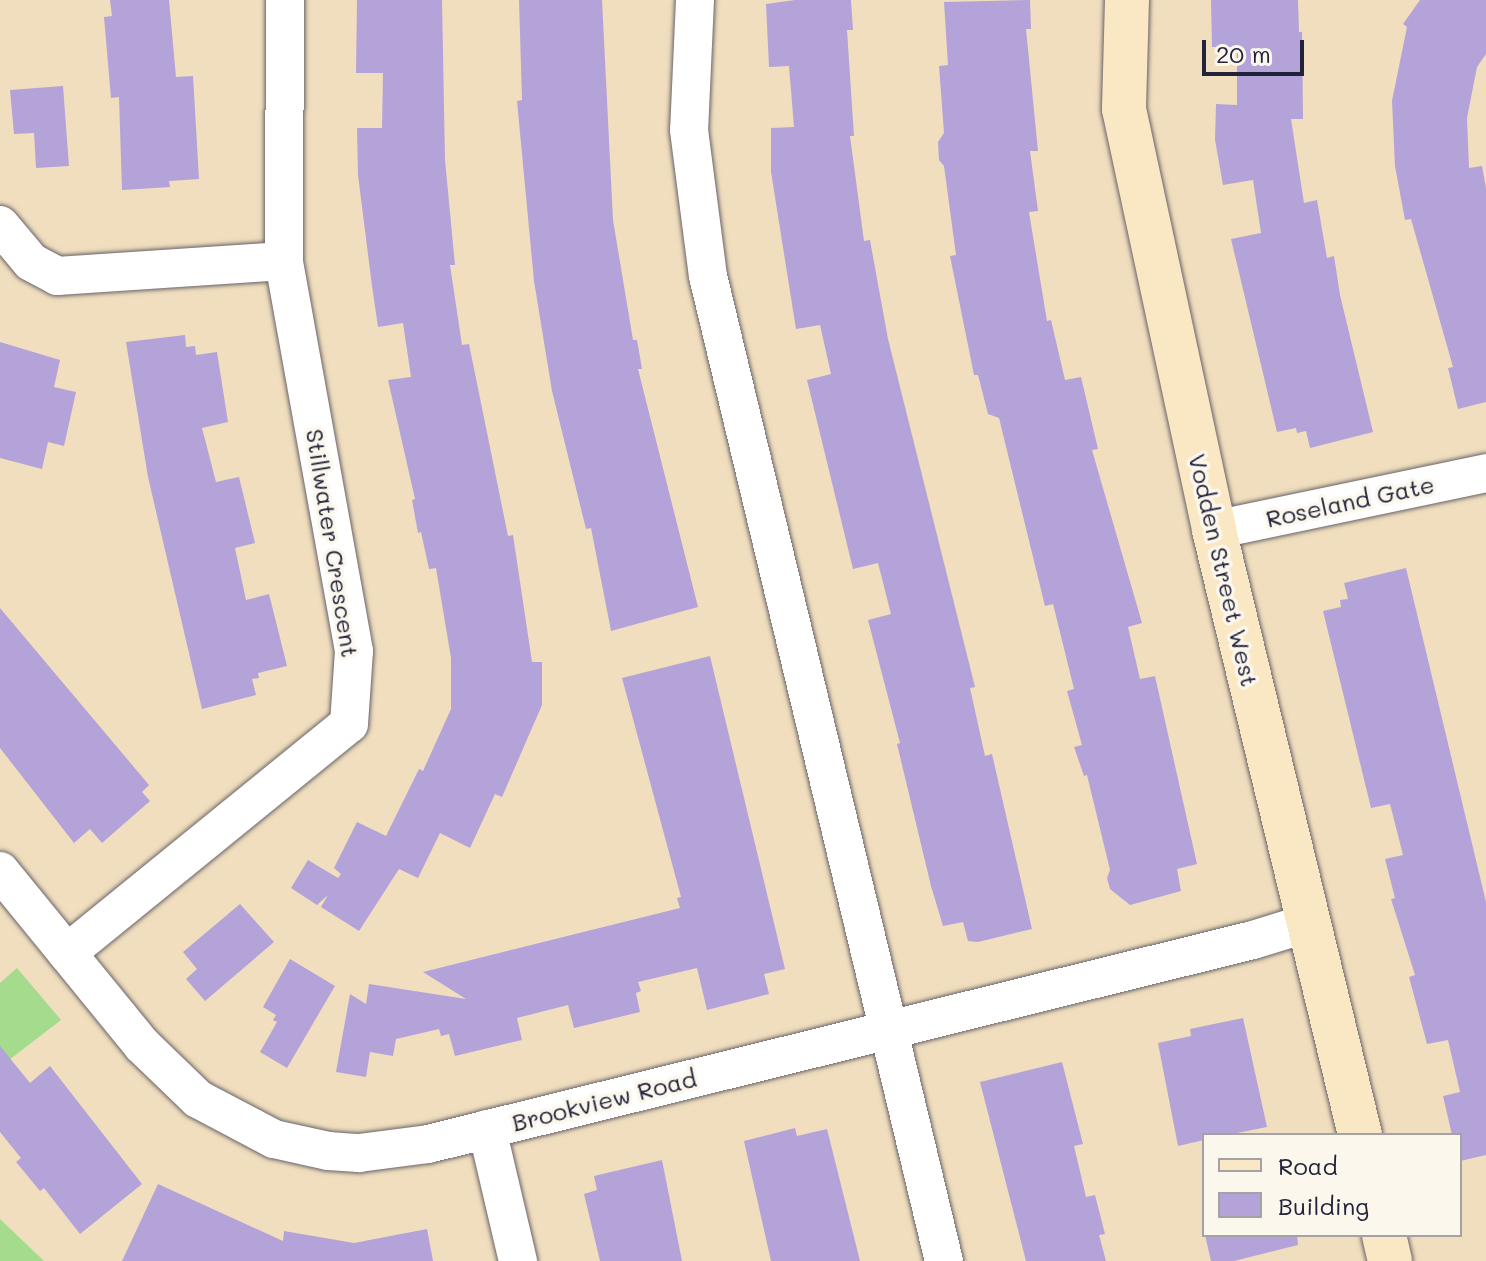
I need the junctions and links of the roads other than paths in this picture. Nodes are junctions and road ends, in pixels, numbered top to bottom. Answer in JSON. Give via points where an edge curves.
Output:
{"nodes":[{"id":1,"x":285,"y":0,"type":"edge"},
{"id":2,"x":695,"y":0,"type":"edge"},
{"id":3,"x":1127,"y":0,"type":"edge"},
{"id":4,"x":0,"y":225,"type":"edge"},
{"id":5,"x":284,"y":261,"type":"junction"},
{"id":6,"x":1486,"y":473,"type":"edge"},
{"id":7,"x":1214,"y":530,"type":"junction"},
{"id":8,"x":0,"y":871,"type":"edge"},
{"id":9,"x":1308,"y":923,"type":"junction"},
{"id":10,"x":67,"y":953,"type":"junction"},
{"id":11,"x":888,"y":1030,"type":"junction"},
{"id":12,"x":487,"y":1129,"type":"junction"},
{"id":13,"x":1360,"y":1133,"type":"edge"},
{"id":14,"x":1384,"y":1237,"type":"edge"},
{"id":15,"x":518,"y":1261,"type":"edge"},
{"id":16,"x":944,"y":1261,"type":"edge"},
{"id":17,"x":1390,"y":1261,"type":"edge"}],
"edges":[{"from":1,"to":5,"type":"street","name":"Stillwater Crescent"},
{"from":2,"to":11,"type":"street","via":[[689,130],[708,276]]},
{"from":3,"to":7,"type":"street","name":"Vodden Street West","via":[[1124,109]]},
{"from":4,"to":5,"type":"street","via":[[31,262],[57,276]]},
{"from":5,"to":10,"type":"street","name":"Stillwater Crescent","via":[[354,651],[349,724]]},
{"from":6,"to":7,"type":"street","name":"Roseland Gate"},
{"from":7,"to":9,"type":"street","name":"Vodden Street West"},
{"from":8,"to":10,"type":"street","name":"Brookview Road"},
{"from":9,"to":11,"type":"street","name":"Brookview Road"},
{"from":9,"to":13,"type":"street","name":"Vodden Street West"},
{"from":10,"to":12,"type":"street","name":"Brookview Road","via":[[178,1083],[248,1128],[301,1146],[359,1153]]},
{"from":11,"to":12,"type":"street","name":"Brookview Road"},
{"from":11,"to":16,"type":"street"},
{"from":12,"to":15,"type":"street"},
{"from":14,"to":17,"type":"street"}]}
